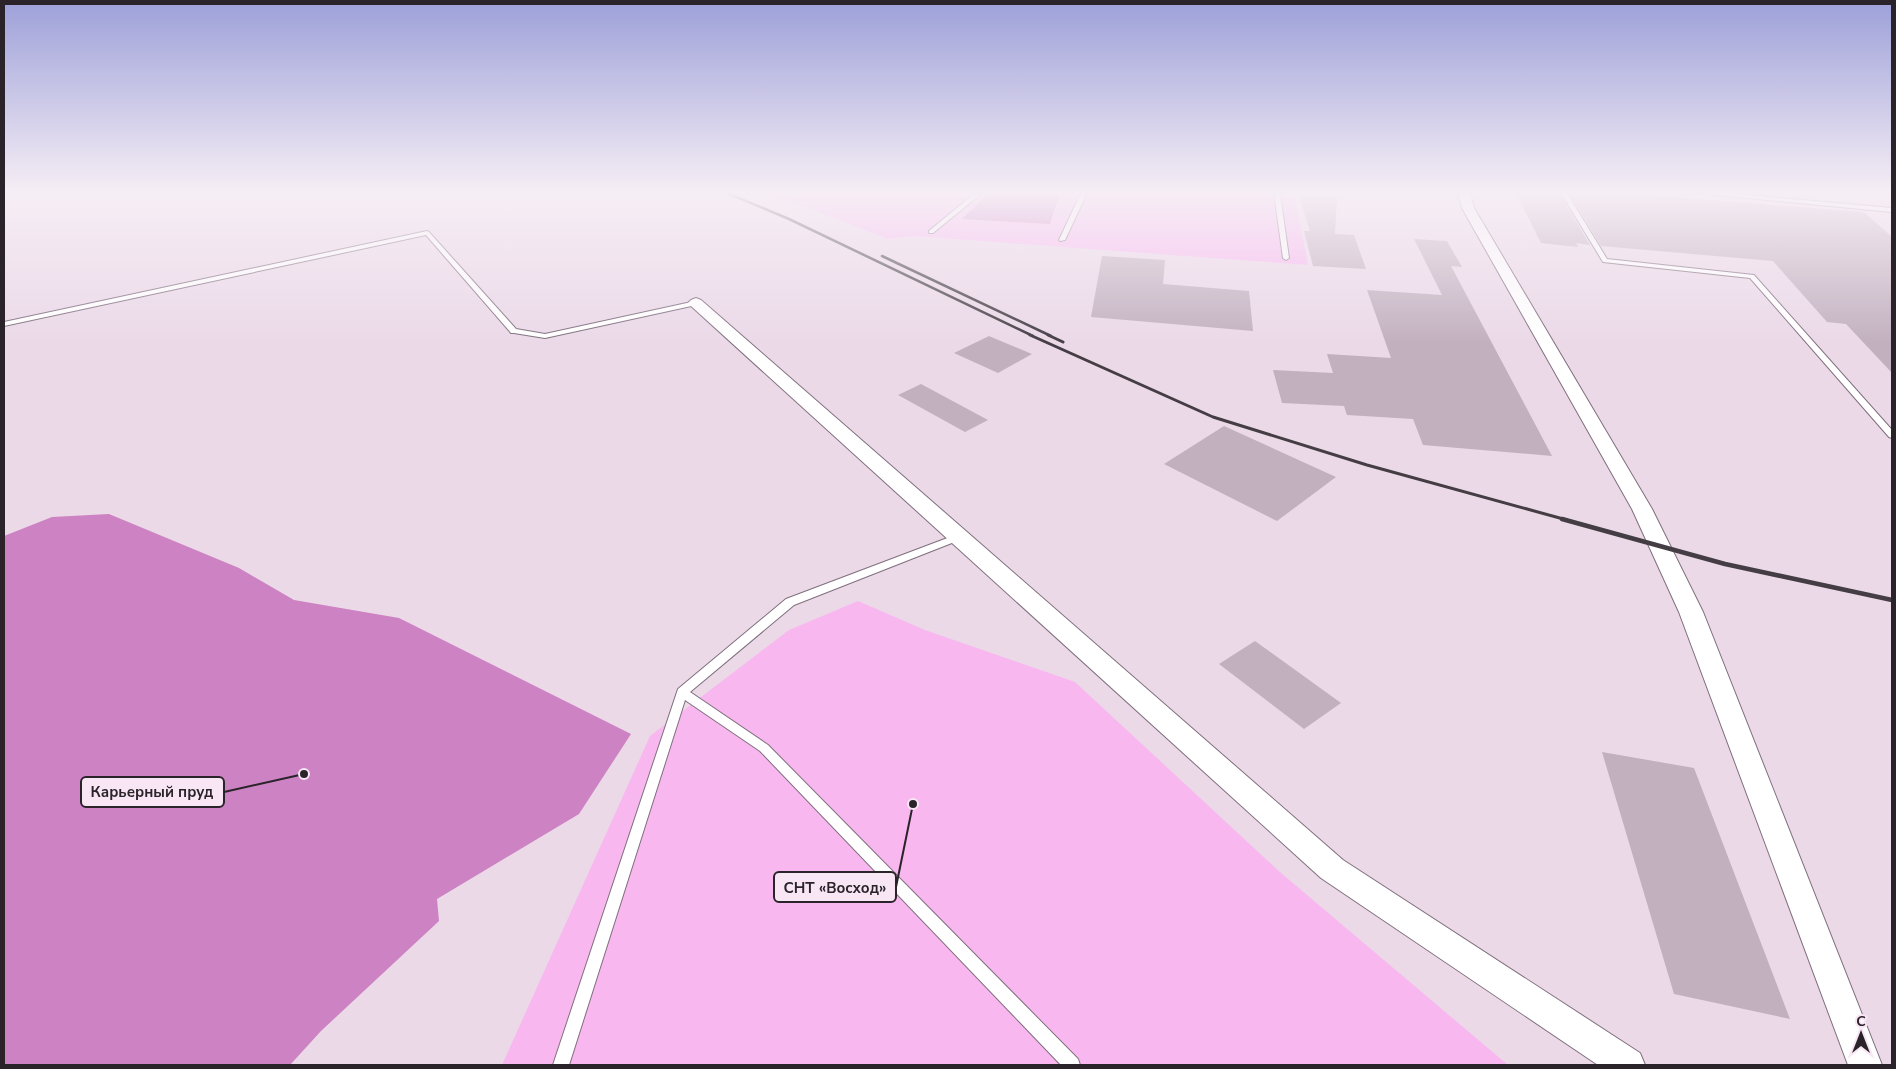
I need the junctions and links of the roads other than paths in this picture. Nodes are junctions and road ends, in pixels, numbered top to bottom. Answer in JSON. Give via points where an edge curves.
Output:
{"nodes":[{"id":1,"x":385,"y":243,"type":"edge"},
{"id":2,"x":435,"y":243,"type":"edge"},
{"id":3,"x":1284,"y":243,"type":"edge"},
{"id":4,"x":1488,"y":243,"type":"edge"},
{"id":5,"x":1593,"y":243,"type":"edge"},
{"id":6,"x":1286,"y":258,"type":"dead end"},
{"id":7,"x":696,"y":303,"type":"joint"},
{"id":8,"x":4,"y":324,"type":"edge"},
{"id":9,"x":1892,"y":435,"type":"edge"},
{"id":10,"x":958,"y":537,"type":"junction"},
{"id":11,"x":682,"y":692,"type":"junction"},
{"id":12,"x":561,"y":1065,"type":"edge"},
{"id":13,"x":1072,"y":1065,"type":"edge"},
{"id":14,"x":1628,"y":1065,"type":"edge"},
{"id":15,"x":1865,"y":1065,"type":"edge"}],
"edges":[{"from":1,"to":8,"type":"lane"},
{"from":2,"to":7,"type":"lane","via":[[514,330],[545,336]]},
{"from":3,"to":6,"type":"lane"},
{"from":4,"to":15,"type":"street","via":[[1642,509],[1691,612]]},
{"from":5,"to":9,"type":"lane","via":[[1604,261],[1752,276]]},
{"from":7,"to":10,"type":"street"},
{"from":10,"to":11,"type":"lane","via":[[790,602]]},
{"from":10,"to":14,"type":"street","via":[[1332,869]]},
{"from":11,"to":12,"type":"lane"},
{"from":11,"to":13,"type":"lane","via":[[764,748]]}]}
